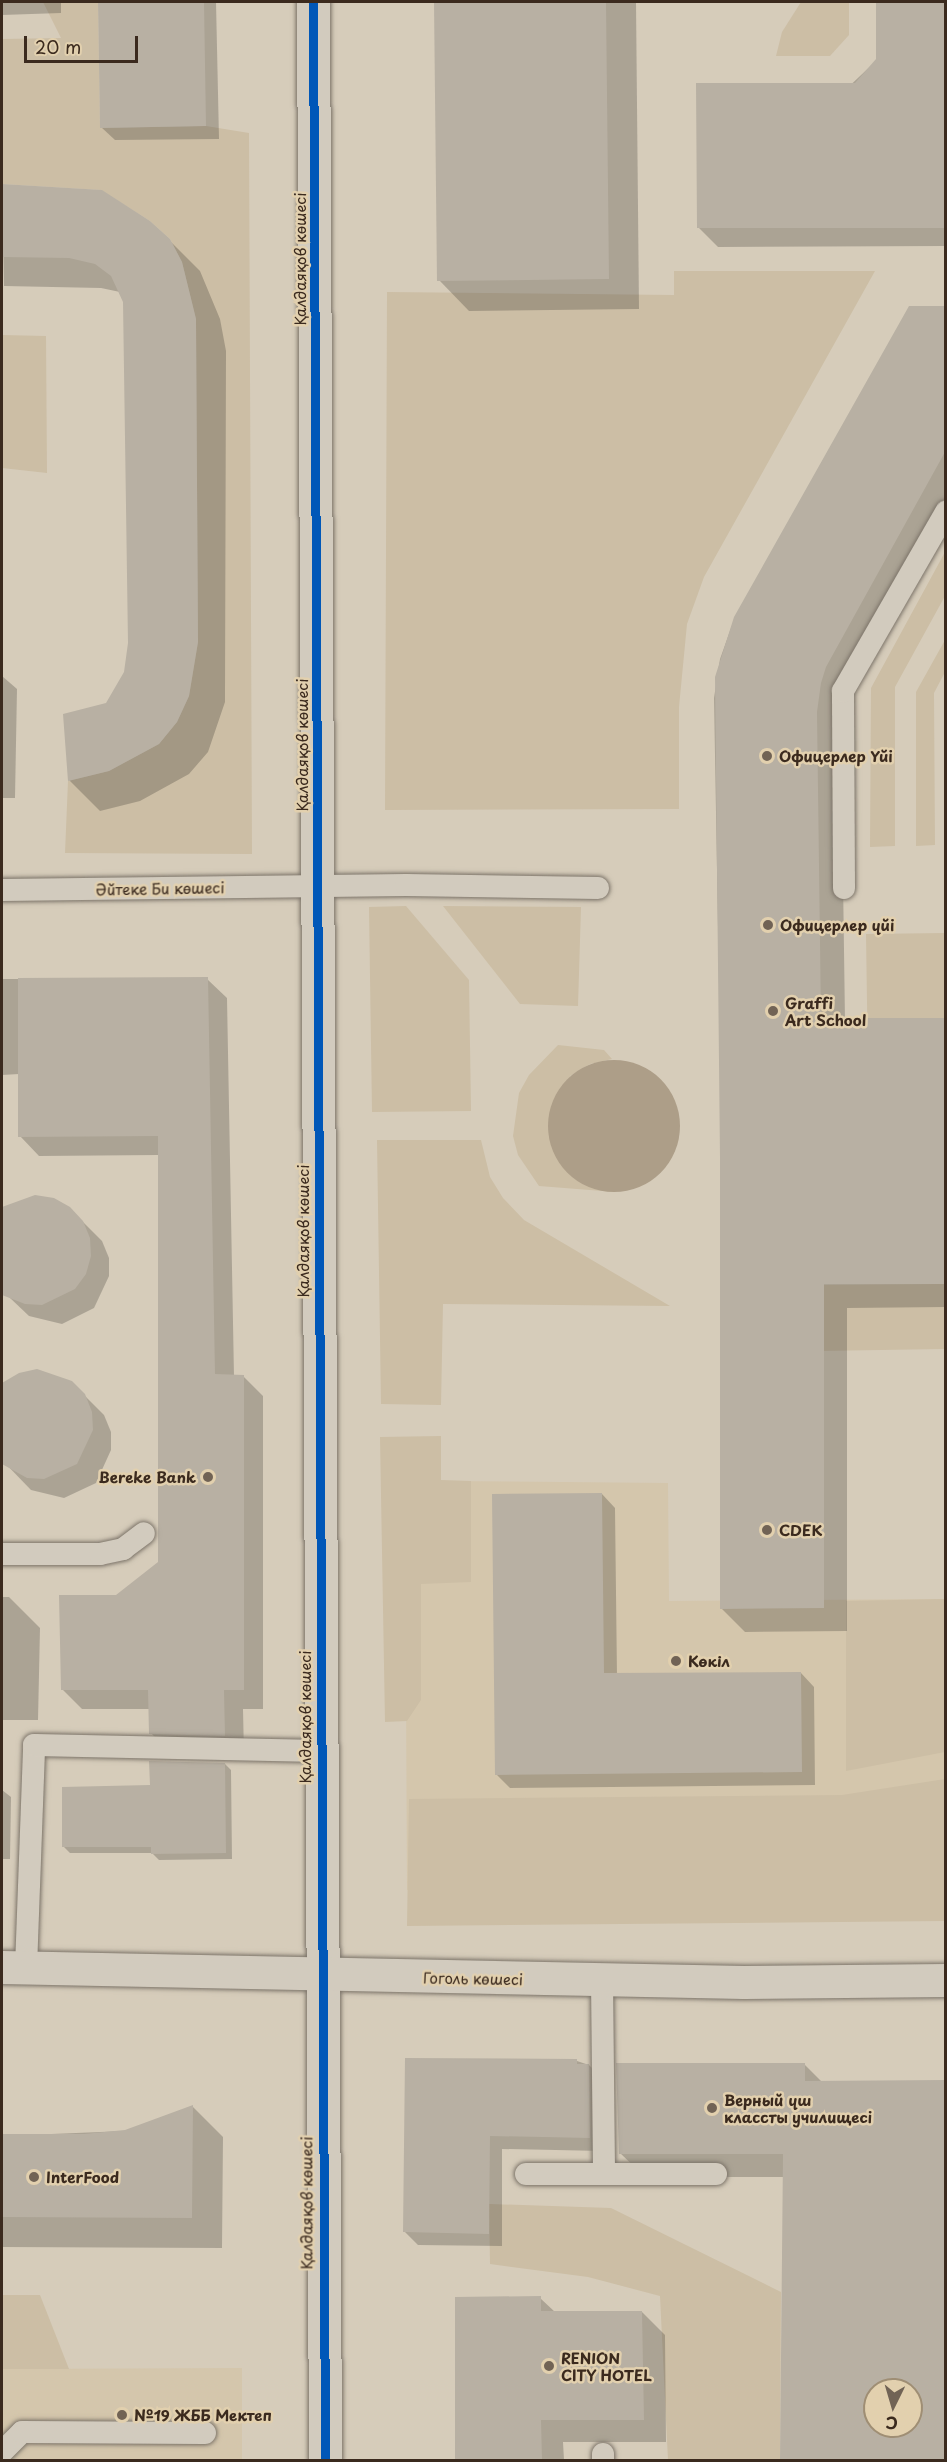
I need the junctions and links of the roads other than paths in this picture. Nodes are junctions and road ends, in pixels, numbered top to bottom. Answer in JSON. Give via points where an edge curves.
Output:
{"nodes":[{"id":1,"x":313,"y":2,"type":"edge"},
{"id":2,"x":945,"y":512,"type":"edge"},
{"id":3,"x":318,"y":886,"type":"junction"},
{"id":4,"x":598,"y":888,"type":"dead end"},
{"id":5,"x":843,"y":888,"type":"dead end"},
{"id":6,"x":2,"y":890,"type":"edge"},
{"id":7,"x":144,"y":1533,"type":"dead end"},
{"id":8,"x":2,"y":1554,"type":"edge"},
{"id":9,"x":320,"y":1751,"type":"junction"},
{"id":10,"x":14,"y":1968,"type":"edge"},
{"id":11,"x":320,"y":1977,"type":"junction"},
{"id":12,"x":602,"y":1980,"type":"junction"},
{"id":13,"x":945,"y":1980,"type":"edge"},
{"id":14,"x":526,"y":2174,"type":"dead end"},
{"id":15,"x":604,"y":2174,"type":"junction"},
{"id":16,"x":716,"y":2174,"type":"dead end"},
{"id":17,"x":205,"y":2433,"type":"dead end"},
{"id":18,"x":2,"y":2451,"type":"edge"},
{"id":19,"x":325,"y":2460,"type":"edge"}],
"edges":[{"from":1,"to":3,"type":"street","name":"Қалдаяқов көшесі"},
{"from":2,"to":5,"type":"lane","via":[[843,691]]},
{"from":3,"to":4,"type":"lane","name":"Әйтеке Би көшесі"},
{"from":3,"to":6,"type":"lane","name":"Әйтеке Би көшесі"},
{"from":3,"to":9,"type":"street","name":"Қалдаяқов көшесі"},
{"from":7,"to":8,"type":"lane","via":[[123,1549],[100,1554]]},
{"from":9,"to":10,"type":"lane","via":[[34,1745]]},
{"from":9,"to":11,"type":"street","name":"Қалдаяқов көшесі"},
{"from":10,"to":11,"type":"street","name":"Гоголь көшесі"},
{"from":11,"to":12,"type":"street","name":"Гоголь көшесі"},
{"from":11,"to":19,"type":"street","name":"Қалдаяқов көшесі"},
{"from":12,"to":13,"type":"street","name":"Гоголь көшесі"},
{"from":12,"to":15,"type":"lane"},
{"from":14,"to":15,"type":"lane"},
{"from":15,"to":16,"type":"lane"},
{"from":17,"to":18,"type":"lane","via":[[22,2432]]}]}
